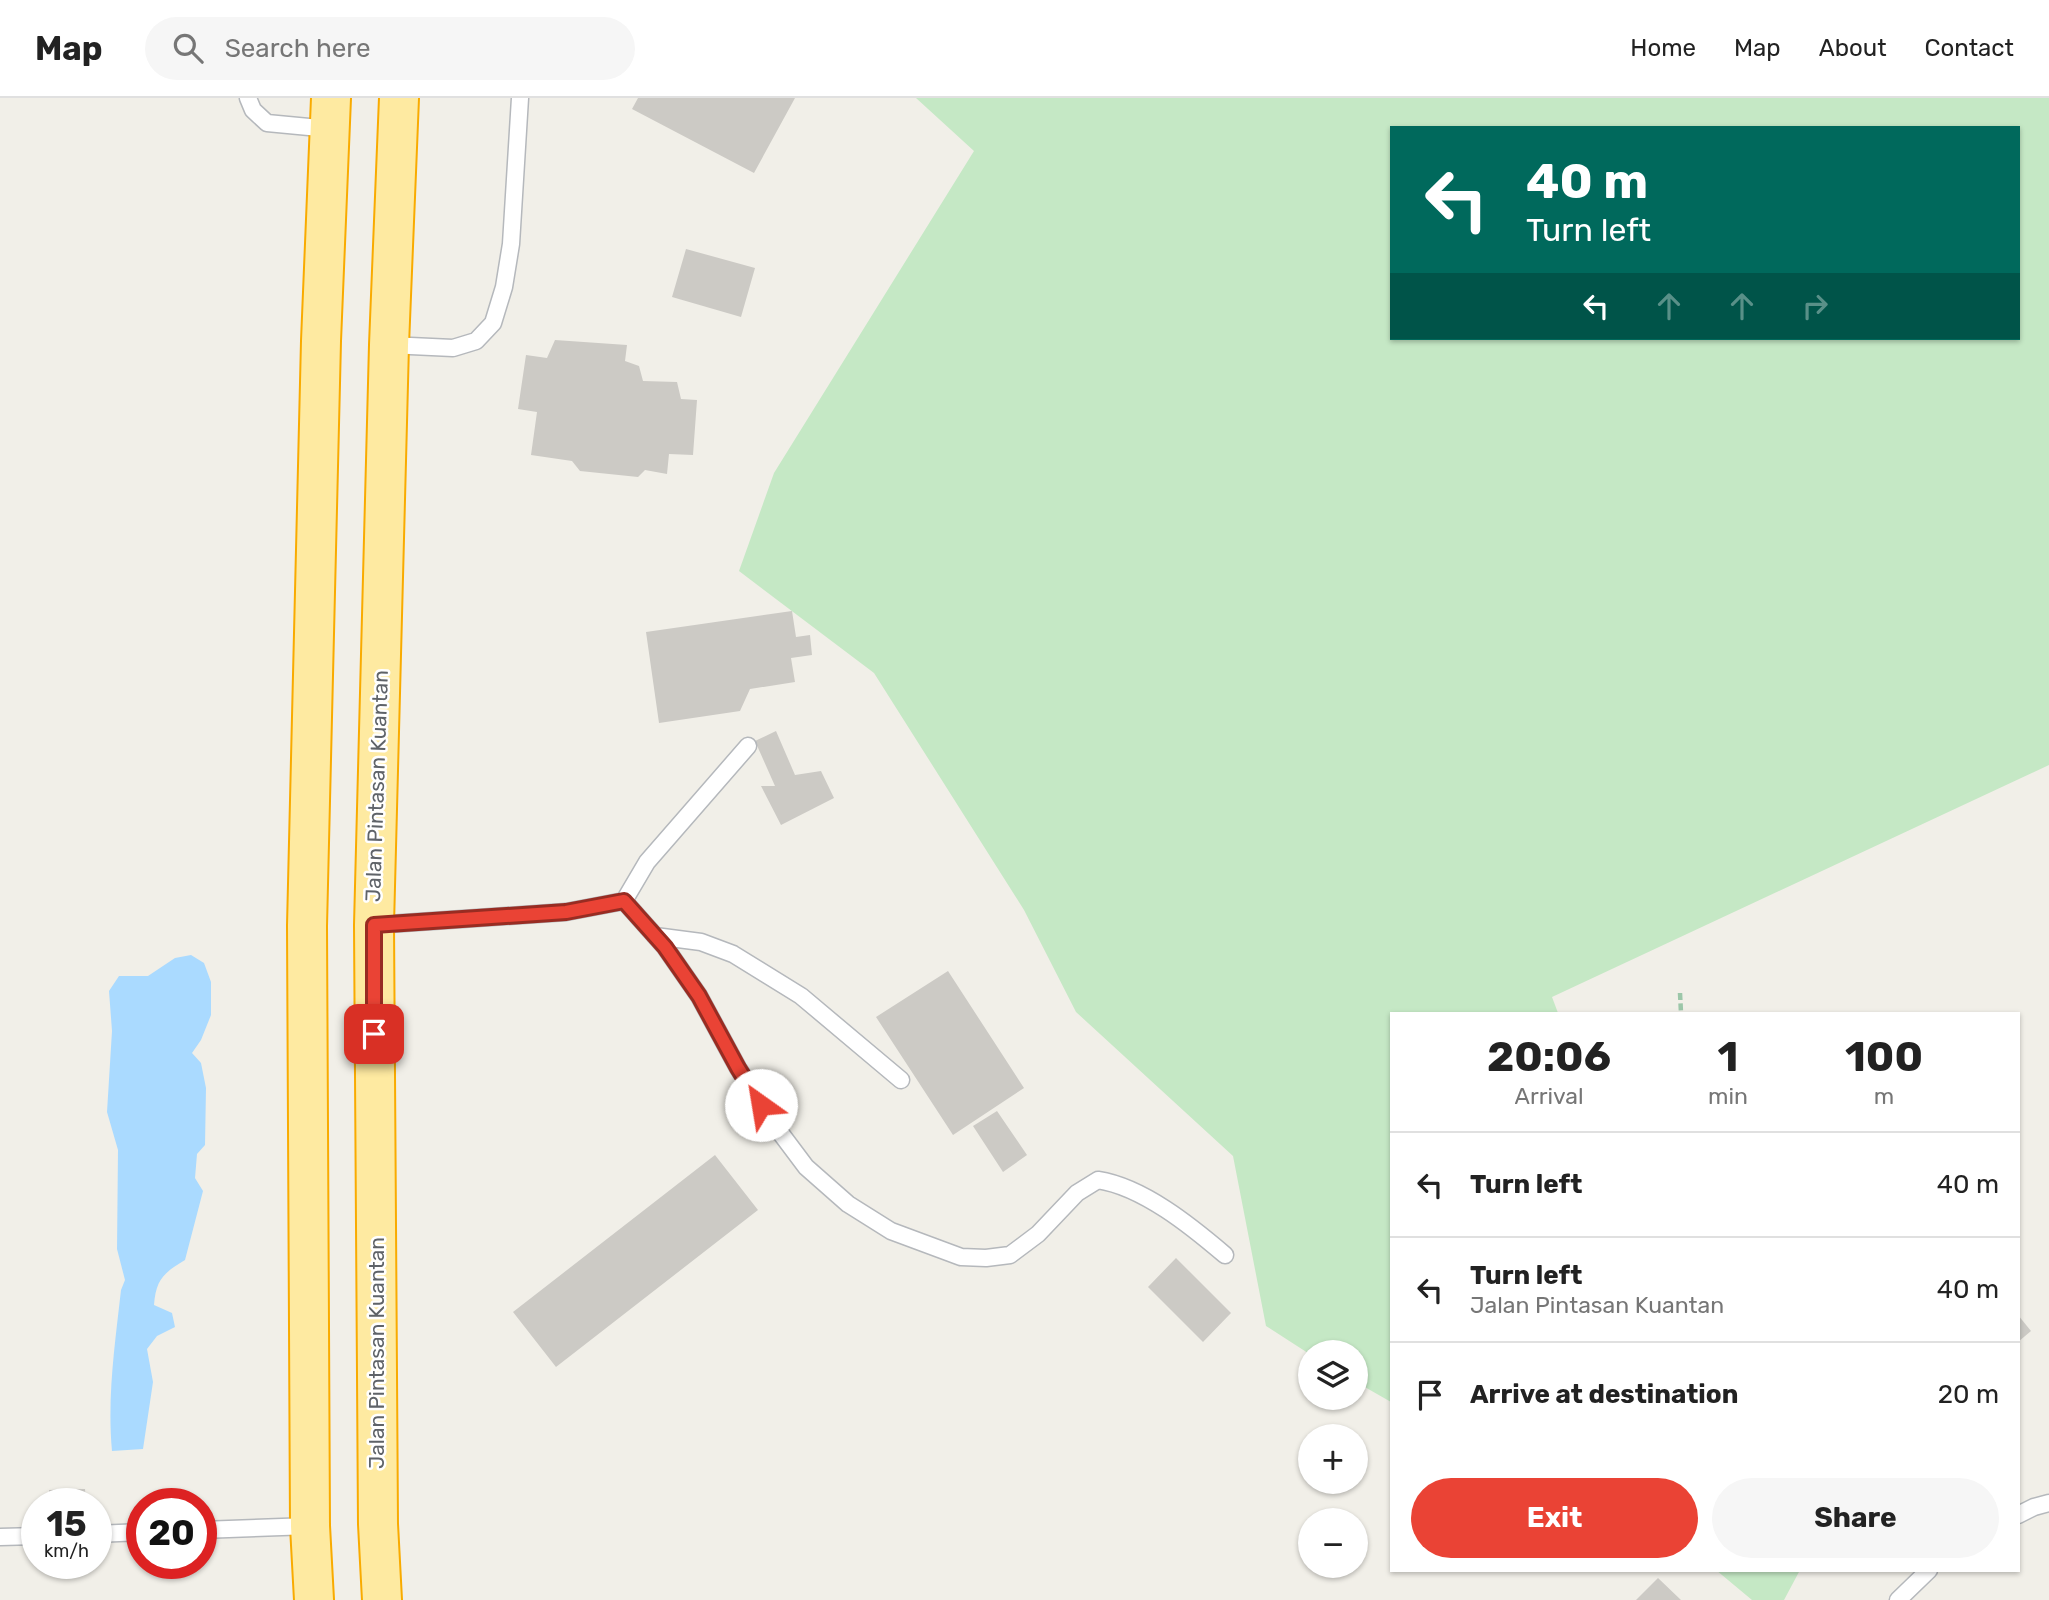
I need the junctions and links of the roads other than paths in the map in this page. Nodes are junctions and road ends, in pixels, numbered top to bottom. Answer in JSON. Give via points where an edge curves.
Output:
{"nodes":[{"id":1,"x":248,"y":98,"type":"edge"},
{"id":2,"x":400,"y":98,"type":"edge"},
{"id":3,"x":520,"y":98,"type":"edge"},
{"id":4,"x":330,"y":113,"type":"edge"},
{"id":5,"x":389,"y":345,"type":"junction"},
{"id":6,"x":748,"y":746,"type":"dead end"},
{"id":7,"x":624,"y":901,"type":"junction"},
{"id":8,"x":374,"y":925,"type":"junction"},
{"id":9,"x":655,"y":936,"type":"junction"},
{"id":10,"x":901,"y":1080,"type":"dead end"},
{"id":11,"x":1225,"y":1255,"type":"dead end"},
{"id":12,"x":2049,"y":1503,"type":"edge"},
{"id":13,"x":2020,"y":1514,"type":"edge"},
{"id":14,"x":310,"y":1526,"type":"junction"},
{"id":15,"x":217,"y":1529,"type":"edge"},
{"id":16,"x":21,"y":1536,"type":"edge"},
{"id":17,"x":0,"y":1537,"type":"edge"},
{"id":18,"x":1927,"y":1572,"type":"edge"},
{"id":19,"x":314,"y":1600,"type":"edge"},
{"id":20,"x":382,"y":1600,"type":"edge"},
{"id":21,"x":1898,"y":1600,"type":"edge"}],
"edges":[{"from":1,"to":4,"type":"lane","via":[[267,123]]},
{"from":2,"to":5,"type":"highway","name":"Jalan Pintasan Kuantan"},
{"from":3,"to":5,"type":"lane","via":[[511,244],[493,323],[477,341],[453,348]]},
{"from":4,"to":14,"type":"highway","via":[[307,926]]},
{"from":5,"to":8,"type":"highway","name":"Jalan Pintasan Kuantan"},
{"from":6,"to":7,"type":"lane","via":[[647,862]]},
{"from":7,"to":8,"type":"lane","via":[[566,912]]},
{"from":7,"to":9,"type":"lane"},
{"from":8,"to":20,"type":"highway","name":"Jalan Pintasan Kuantan"},
{"from":9,"to":10,"type":"lane","via":[[701,942],[733,954],[801,996]]},
{"from":9,"to":11,"type":"lane","via":[[699,996],[738,1068],[806,1167],[848,1204],[891,1231],[961,1257],[1010,1255],[1038,1234],[1077,1193],[1098,1180],[1137,1194],[1185,1222]]},
{"from":12,"to":13,"type":"lane"},
{"from":14,"to":15,"type":"lane"},
{"from":14,"to":19,"type":"highway"},
{"from":16,"to":17,"type":"lane"},
{"from":18,"to":21,"type":"lane"}]}
